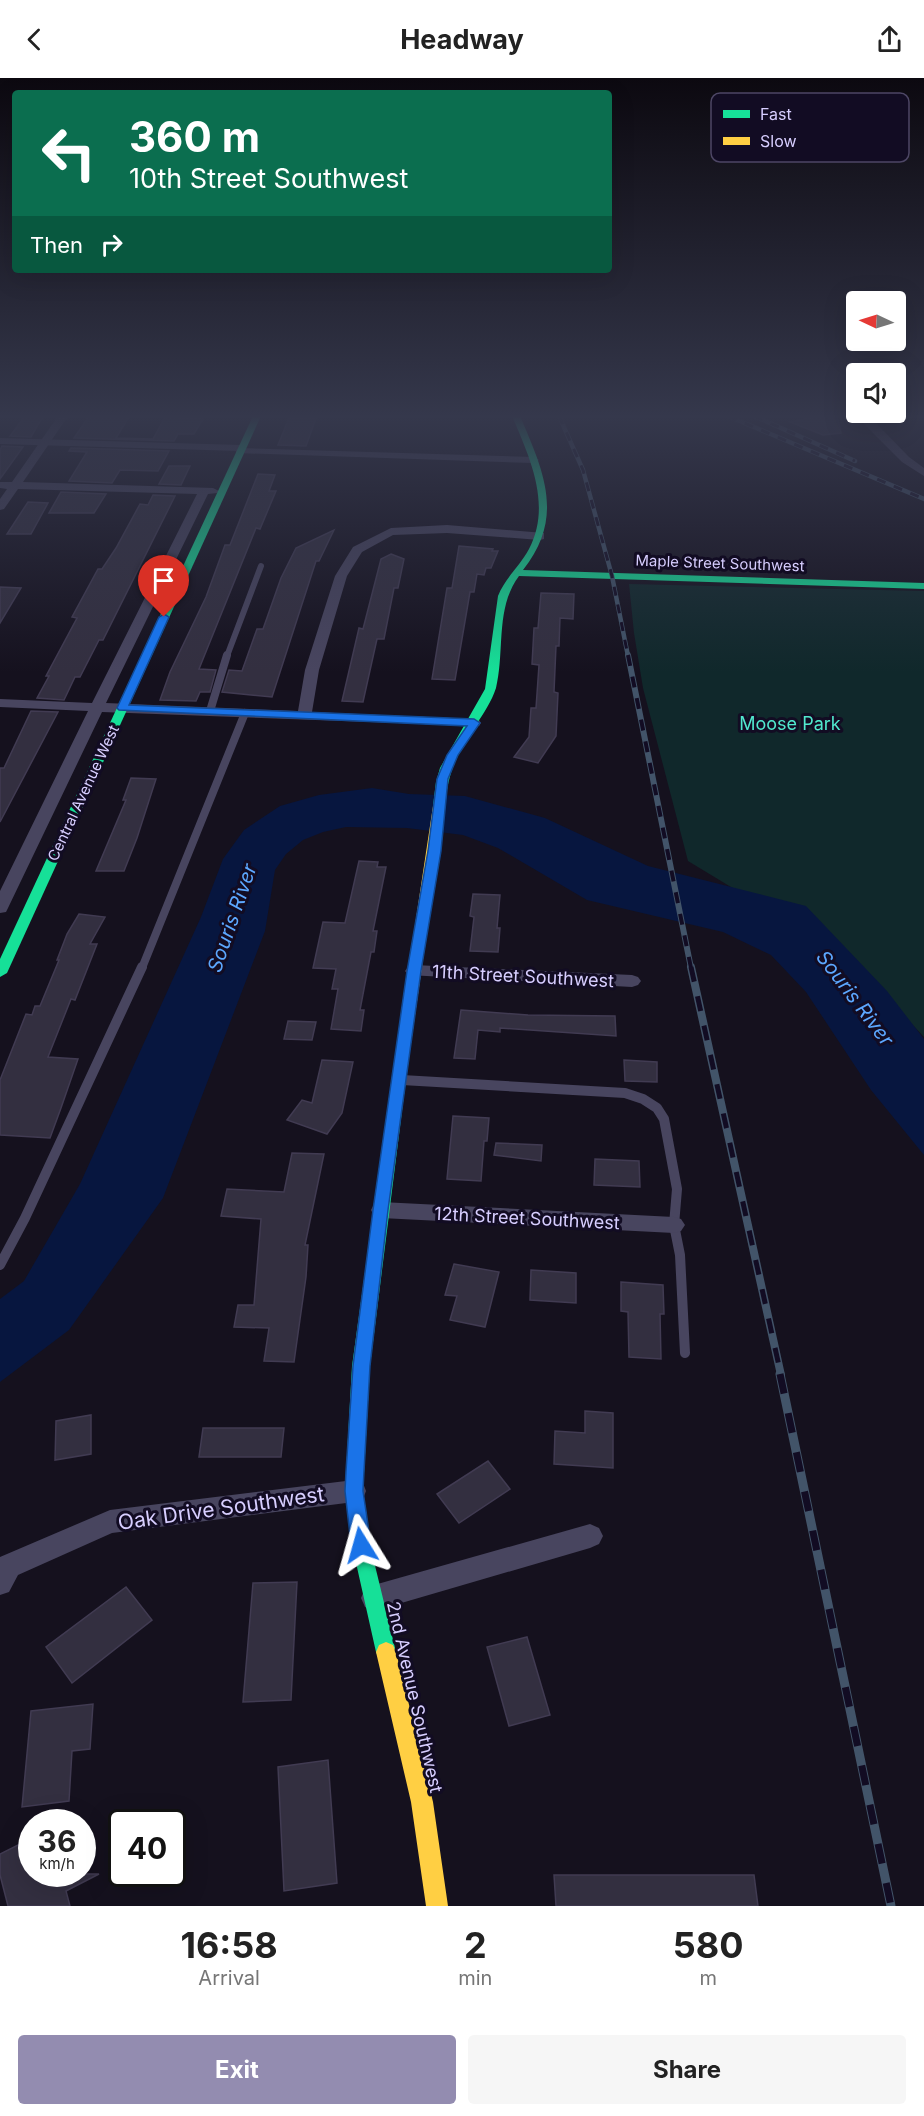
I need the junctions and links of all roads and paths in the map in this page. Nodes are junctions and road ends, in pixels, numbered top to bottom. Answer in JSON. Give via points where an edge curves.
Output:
{"nodes":[{"id":1,"x":199,"y":501,"type":"edge"},
{"id":2,"x":217,"y":501,"type":"edge"},
{"id":3,"x":544,"y":501,"type":"edge"},
{"id":4,"x":540,"y":536,"type":"junction"},
{"id":5,"x":261,"y":566,"type":"dead end"},
{"id":6,"x":516,"y":573,"type":"junction"},
{"id":7,"x":924,"y":586,"type":"edge"},
{"id":8,"x":0,"y":703,"type":"edge"},
{"id":9,"x":98,"y":707,"type":"junction"},
{"id":10,"x":123,"y":708,"type":"junction"},
{"id":11,"x":210,"y":711,"type":"junction"},
{"id":12,"x":245,"y":712,"type":"junction"},
{"id":13,"x":304,"y":715,"type":"junction"},
{"id":14,"x":474,"y":723,"type":"junction"},
{"id":15,"x":0,"y":908,"type":"edge"},
{"id":16,"x":414,"y":971,"type":"junction"},
{"id":17,"x":0,"y":973,"type":"edge"},
{"id":18,"x":632,"y":981,"type":"dead end"},
{"id":19,"x":399,"y":1080,"type":"junction"},
{"id":20,"x":381,"y":1210,"type":"junction"},
{"id":21,"x":674,"y":1225,"type":"junction"},
{"id":22,"x":0,"y":1265,"type":"edge"},
{"id":23,"x":685,"y":1353,"type":"dead end"},
{"id":24,"x":354,"y":1491,"type":"junction"},
{"id":25,"x":590,"y":1536,"type":"dead end"},
{"id":26,"x":0,"y":1583,"type":"edge"},
{"id":27,"x":374,"y":1598,"type":"junction"},
{"id":28,"x":437,"y":1906,"type":"edge"}],
"edges":[{"from":1,"to":9,"type":"street","name":"Central Avenue West"},
{"from":2,"to":10,"type":"street","name":"Central Avenue West"},
{"from":3,"to":4,"type":"street","name":"2nd Avenue Southwest"},
{"from":4,"to":6,"type":"street","name":"2nd Avenue Southwest"},
{"from":4,"to":13,"type":"street","via":[[447,529],[392,532],[357,550],[341,576],[312,670]]},
{"from":5,"to":11,"type":"lane"},
{"from":6,"to":7,"type":"street","name":"Maple Street Southwest"},
{"from":6,"to":14,"type":"street","name":"2nd Avenue Southwest","via":[[503,597],[490,692]]},
{"from":8,"to":9,"type":"street"},
{"from":9,"to":10,"type":"street"},
{"from":9,"to":15,"type":"street","name":"Central Avenue West"},
{"from":10,"to":11,"type":"street"},
{"from":10,"to":17,"type":"street","name":"Central Avenue West"},
{"from":11,"to":12,"type":"street"},
{"from":12,"to":13,"type":"street"},
{"from":12,"to":22,"type":"lane","via":[[153,944]]},
{"from":13,"to":14,"type":"street"},
{"from":14,"to":16,"type":"street","name":"2nd Avenue Southwest","via":[[442,779],[435,851]]},
{"from":16,"to":18,"type":"street","name":"11th Street Southwest"},
{"from":16,"to":19,"type":"street","name":"2nd Avenue Southwest"},
{"from":19,"to":20,"type":"street","name":"2nd Avenue Southwest"},
{"from":19,"to":21,"type":"lane","via":[[587,1090],[625,1093],[643,1099],[657,1108],[664,1119],[677,1189]]},
{"from":20,"to":21,"type":"street","name":"12th Street Southwest"},
{"from":20,"to":24,"type":"street","name":"2nd Avenue Southwest","via":[[362,1366]]},
{"from":21,"to":23,"type":"lane","via":[[680,1256]]},
{"from":24,"to":26,"type":"street","name":"Oak Drive Southwest","via":[[110,1522],[9,1566]]},
{"from":24,"to":27,"type":"street","name":"2nd Avenue Southwest","via":[[361,1545]]},
{"from":25,"to":27,"type":"street"},
{"from":27,"to":28,"type":"street","name":"2nd Avenue Southwest","via":[[422,1802]]}]}
